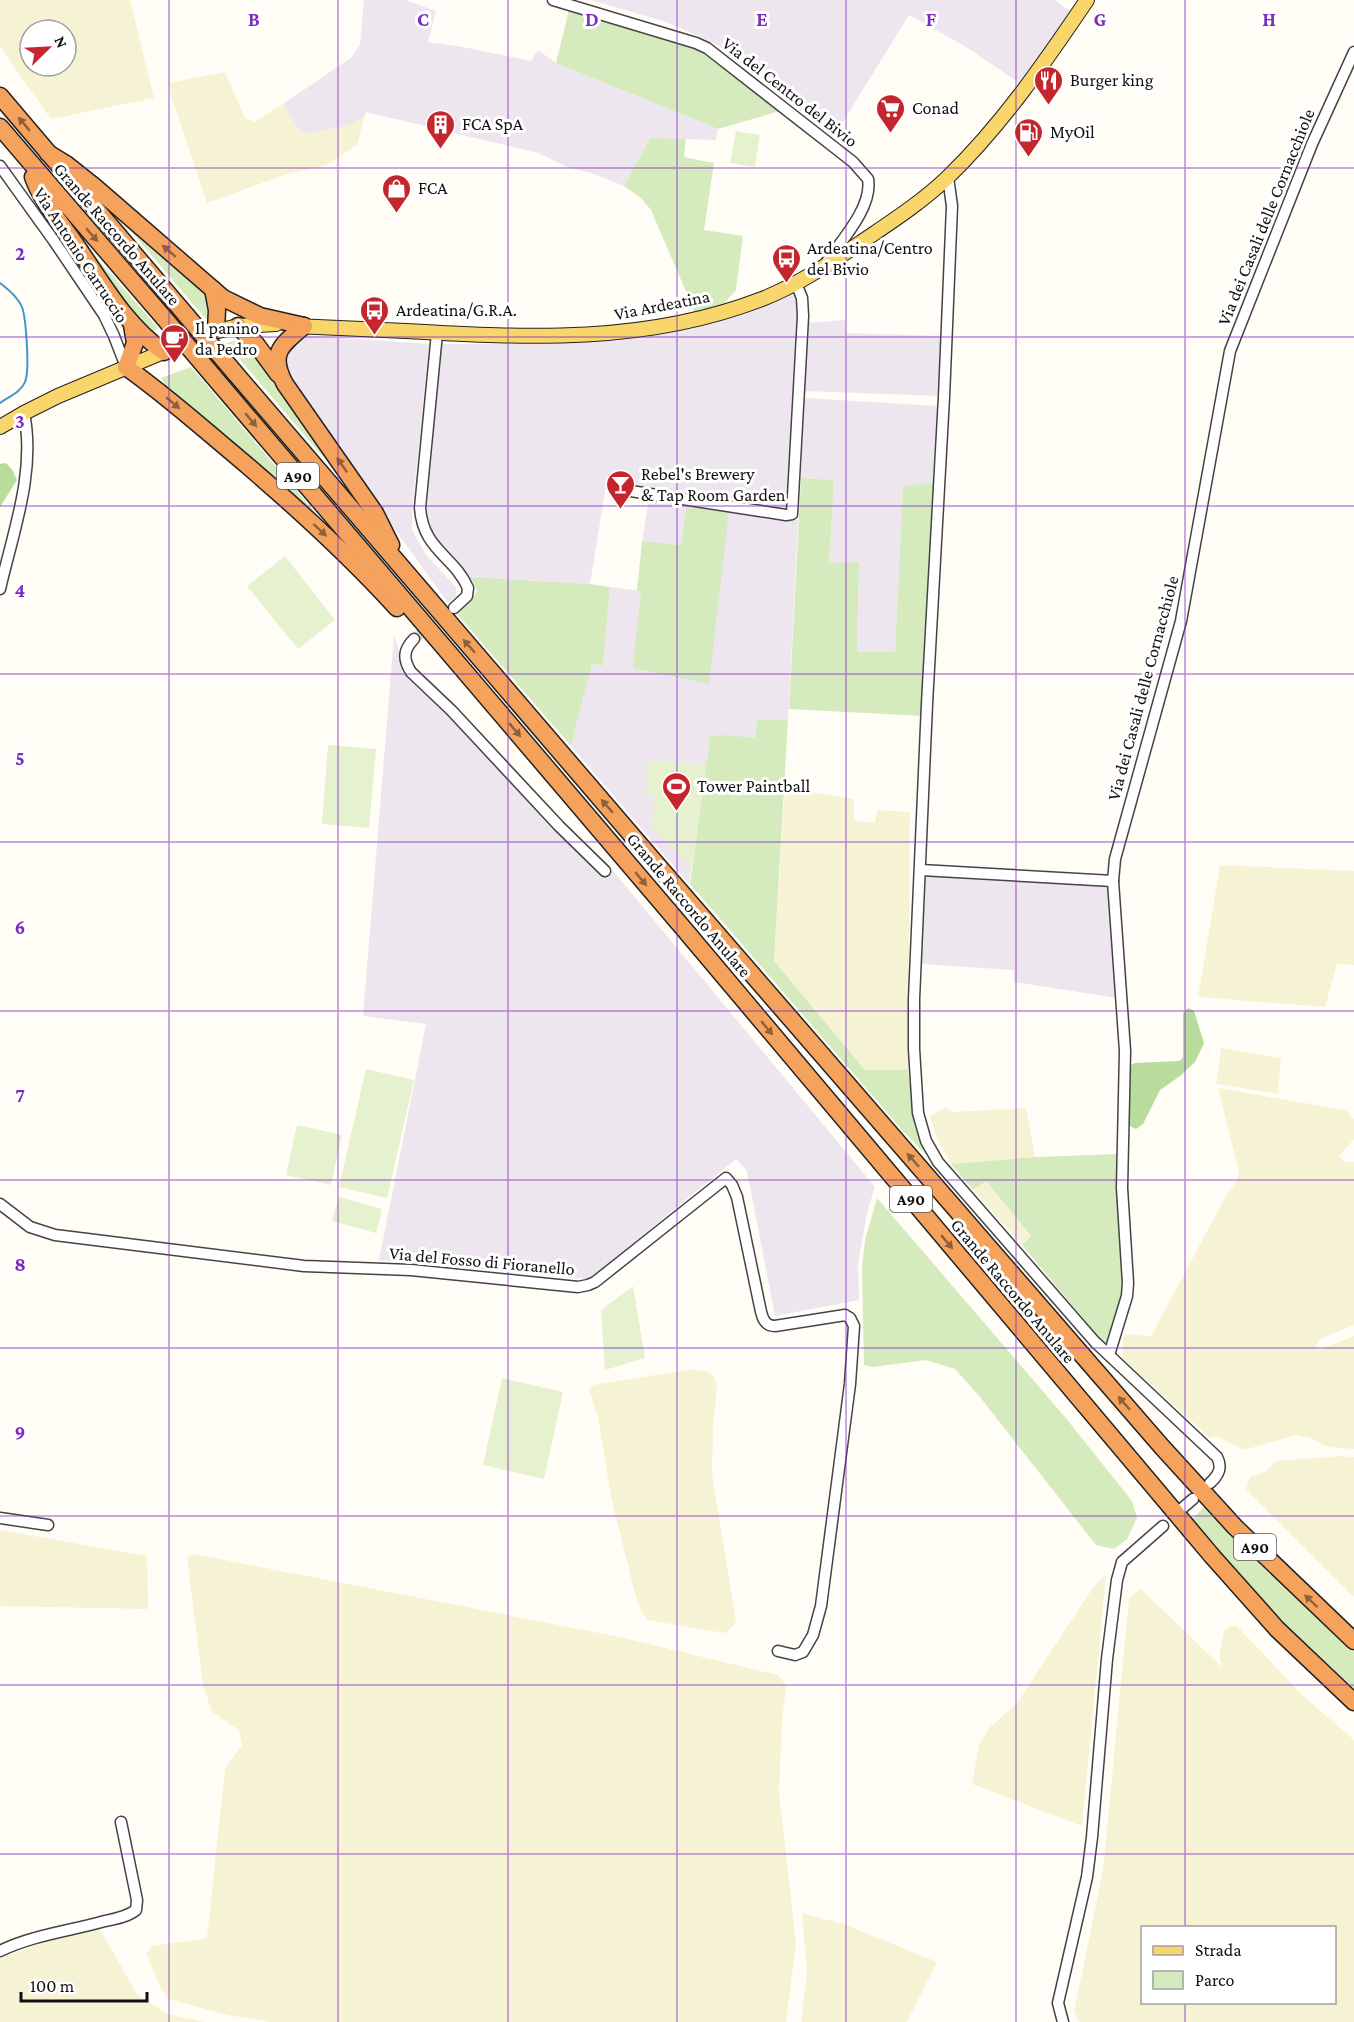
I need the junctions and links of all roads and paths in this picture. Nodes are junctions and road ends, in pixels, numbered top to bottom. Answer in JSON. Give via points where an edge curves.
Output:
{"nodes":[{"id":1,"x":553,"y":0,"type":"edge"},
{"id":2,"x":1087,"y":0,"type":"edge"},
{"id":3,"x":1354,"y":52,"type":"edge"},
{"id":4,"x":0,"y":96,"type":"edge"},
{"id":5,"x":0,"y":127,"type":"edge"},
{"id":6,"x":48,"y":153,"type":"junction"},
{"id":7,"x":26,"y":159,"type":"junction"},
{"id":8,"x":0,"y":166,"type":"edge"},
{"id":9,"x":948,"y":177,"type":"junction"},
{"id":10,"x":822,"y":268,"type":"junction"},
{"id":11,"x":796,"y":283,"type":"junction"},
{"id":12,"x":213,"y":290,"type":"junction"},
{"id":13,"x":132,"y":325,"type":"junction"},
{"id":14,"x":238,"y":326,"type":"junction"},
{"id":15,"x":304,"y":326,"type":"junction"},
{"id":16,"x":216,"y":330,"type":"junction"},
{"id":17,"x":437,"y":333,"type":"junction"},
{"id":18,"x":164,"y":352,"type":"junction"},
{"id":19,"x":126,"y":367,"type":"junction"},
{"id":20,"x":285,"y":384,"type":"junction"},
{"id":21,"x":24,"y":413,"type":"junction"},
{"id":22,"x":0,"y":427,"type":"edge"},
{"id":23,"x":624,"y":490,"type":"dead end"},
{"id":24,"x":398,"y":563,"type":"junction"},
{"id":25,"x":0,"y":589,"type":"edge"},
{"id":26,"x":454,"y":608,"type":"tunnel mouth"},
{"id":27,"x":414,"y":639,"type":"tunnel mouth"},
{"id":28,"x":477,"y":686,"type":"junction"},
{"id":29,"x":921,"y":870,"type":"junction"},
{"id":30,"x":605,"y":871,"type":"dead end"},
{"id":31,"x":1113,"y":881,"type":"junction"},
{"id":32,"x":0,"y":1204,"type":"edge"},
{"id":33,"x":1109,"y":1356,"type":"junction"},
{"id":34,"x":1210,"y":1484,"type":"dead end"},
{"id":35,"x":1193,"y":1498,"type":"dead end"},
{"id":36,"x":1179,"y":1512,"type":"dead end"},
{"id":37,"x":0,"y":1518,"type":"edge"},
{"id":38,"x":48,"y":1525,"type":"dead end"},
{"id":39,"x":1163,"y":1526,"type":"dead end"},
{"id":40,"x":1354,"y":1641,"type":"edge"},
{"id":41,"x":778,"y":1652,"type":"dead end"},
{"id":42,"x":1354,"y":1702,"type":"edge"},
{"id":43,"x":121,"y":1822,"type":"dead end"},
{"id":44,"x":0,"y":1951,"type":"edge"},
{"id":45,"x":1063,"y":2022,"type":"edge"}],
"edges":[{"from":1,"to":10,"type":"street","name":"Via del Centro del Bivio","via":[[707,48],[853,162],[868,179],[868,193],[855,223]]},
{"from":2,"to":9,"type":"main road","name":"Via Ardeatina","via":[[1023,92]]},
{"from":3,"to":31,"type":"street","name":"Via dei Casali delle Cornacchiole","via":[[1312,144],[1230,351],[1181,621],[1121,835]]},
{"from":6,"to":4,"type":"highway","name":"Grande Raccordo Anulare","number":"A90","one_way":true},
{"from":5,"to":7,"type":"highway","name":"Grande Raccordo Anulare","number":"A90"},
{"from":12,"to":6,"type":"highway","one_way":true,"via":[[94,187]]},
{"from":6,"to":24,"type":"highway","name":"Grande Raccordo Anulare","number":"A90","bridge":true},
{"from":7,"to":13,"type":"highway","via":[[36,185]]},
{"from":7,"to":28,"type":"highway","name":"Grande Raccordo Anulare","number":"A90","one_way":true,"bridge":true},
{"from":8,"to":19,"type":"street","name":"Via Antonio Carruccio","via":[[104,315]]},
{"from":9,"to":10,"type":"main road","name":"Via Ardeatina","via":[[912,207]]},
{"from":9,"to":29,"type":"street","via":[[952,206],[950,266]]},
{"from":10,"to":11,"type":"main road","name":"Via Ardeatina"},
{"from":11,"to":17,"type":"main road","name":"Via Ardeatina","via":[[729,310],[631,331],[561,337]]},
{"from":11,"to":23,"type":"street","via":[[803,316],[792,514]]},
{"from":12,"to":15,"type":"highway","via":[[255,314]]},
{"from":12,"to":16,"type":"highway"},
{"from":13,"to":18,"type":"highway"},
{"from":13,"to":19,"type":"highway","via":[[135,343]]},
{"from":14,"to":15,"type":"main road","name":"Via Ardeatina"},
{"from":14,"to":16,"type":"main road","name":"Via Ardeatina"},
{"from":14,"to":20,"type":"highway"},
{"from":15,"to":17,"type":"main road","name":"Via Ardeatina"},
{"from":15,"to":20,"type":"highway","via":[[285,341],[278,353],[277,367]]},
{"from":16,"to":18,"type":"main road","name":"Via Ardeatina"},
{"from":17,"to":26,"type":"street","via":[[420,508],[429,540],[468,588]]},
{"from":18,"to":19,"type":"main road","name":"Via Ardeatina"},
{"from":19,"to":21,"type":"main road","name":"Via Ardeatina"},
{"from":19,"to":28,"type":"highway","one_way":true,"via":[[280,492],[354,562],[434,650]]},
{"from":24,"to":20,"type":"highway","one_way":true,"via":[[375,513]]},
{"from":21,"to":22,"type":"main road","name":"Via Ardeatina"},
{"from":21,"to":25,"type":"street","via":[[28,464]]},
{"from":40,"to":24,"type":"highway","name":"Grande Raccordo Anulare","number":"A90","one_way":true,"via":[[1252,1544],[1162,1447]]},
{"from":27,"to":30,"type":"street","via":[[405,653],[411,672]]},
{"from":28,"to":42,"type":"highway","name":"Grande Raccordo Anulare","number":"A90","one_way":true,"via":[[1212,1556],[1277,1629]]},
{"from":29,"to":31,"type":"street"},
{"from":29,"to":33,"type":"street","via":[[914,1049],[918,1113],[926,1141],[957,1185]]},
{"from":31,"to":33,"type":"street","name":"Via dei Casali delle Cornacchiole","via":[[1125,1051],[1122,1188],[1128,1283]]},
{"from":32,"to":41,"type":"street","name":"Via del Fosso di Fioranello","via":[[30,1227],[55,1234],[304,1266],[411,1270],[578,1287],[595,1282],[726,1178],[737,1197],[765,1323],[775,1326],[845,1315],[854,1326],[821,1606],[813,1635],[803,1652]]},
{"from":33,"to":34,"type":"street","via":[[1217,1457],[1219,1471]]},
{"from":35,"to":36,"type":"street"},
{"from":37,"to":38,"type":"street"},
{"from":39,"to":45,"type":"street","via":[[1122,1562],[1117,1580],[1087,1877],[1058,2003]]},
{"from":43,"to":44,"type":"street","via":[[136,1910]]}]}
